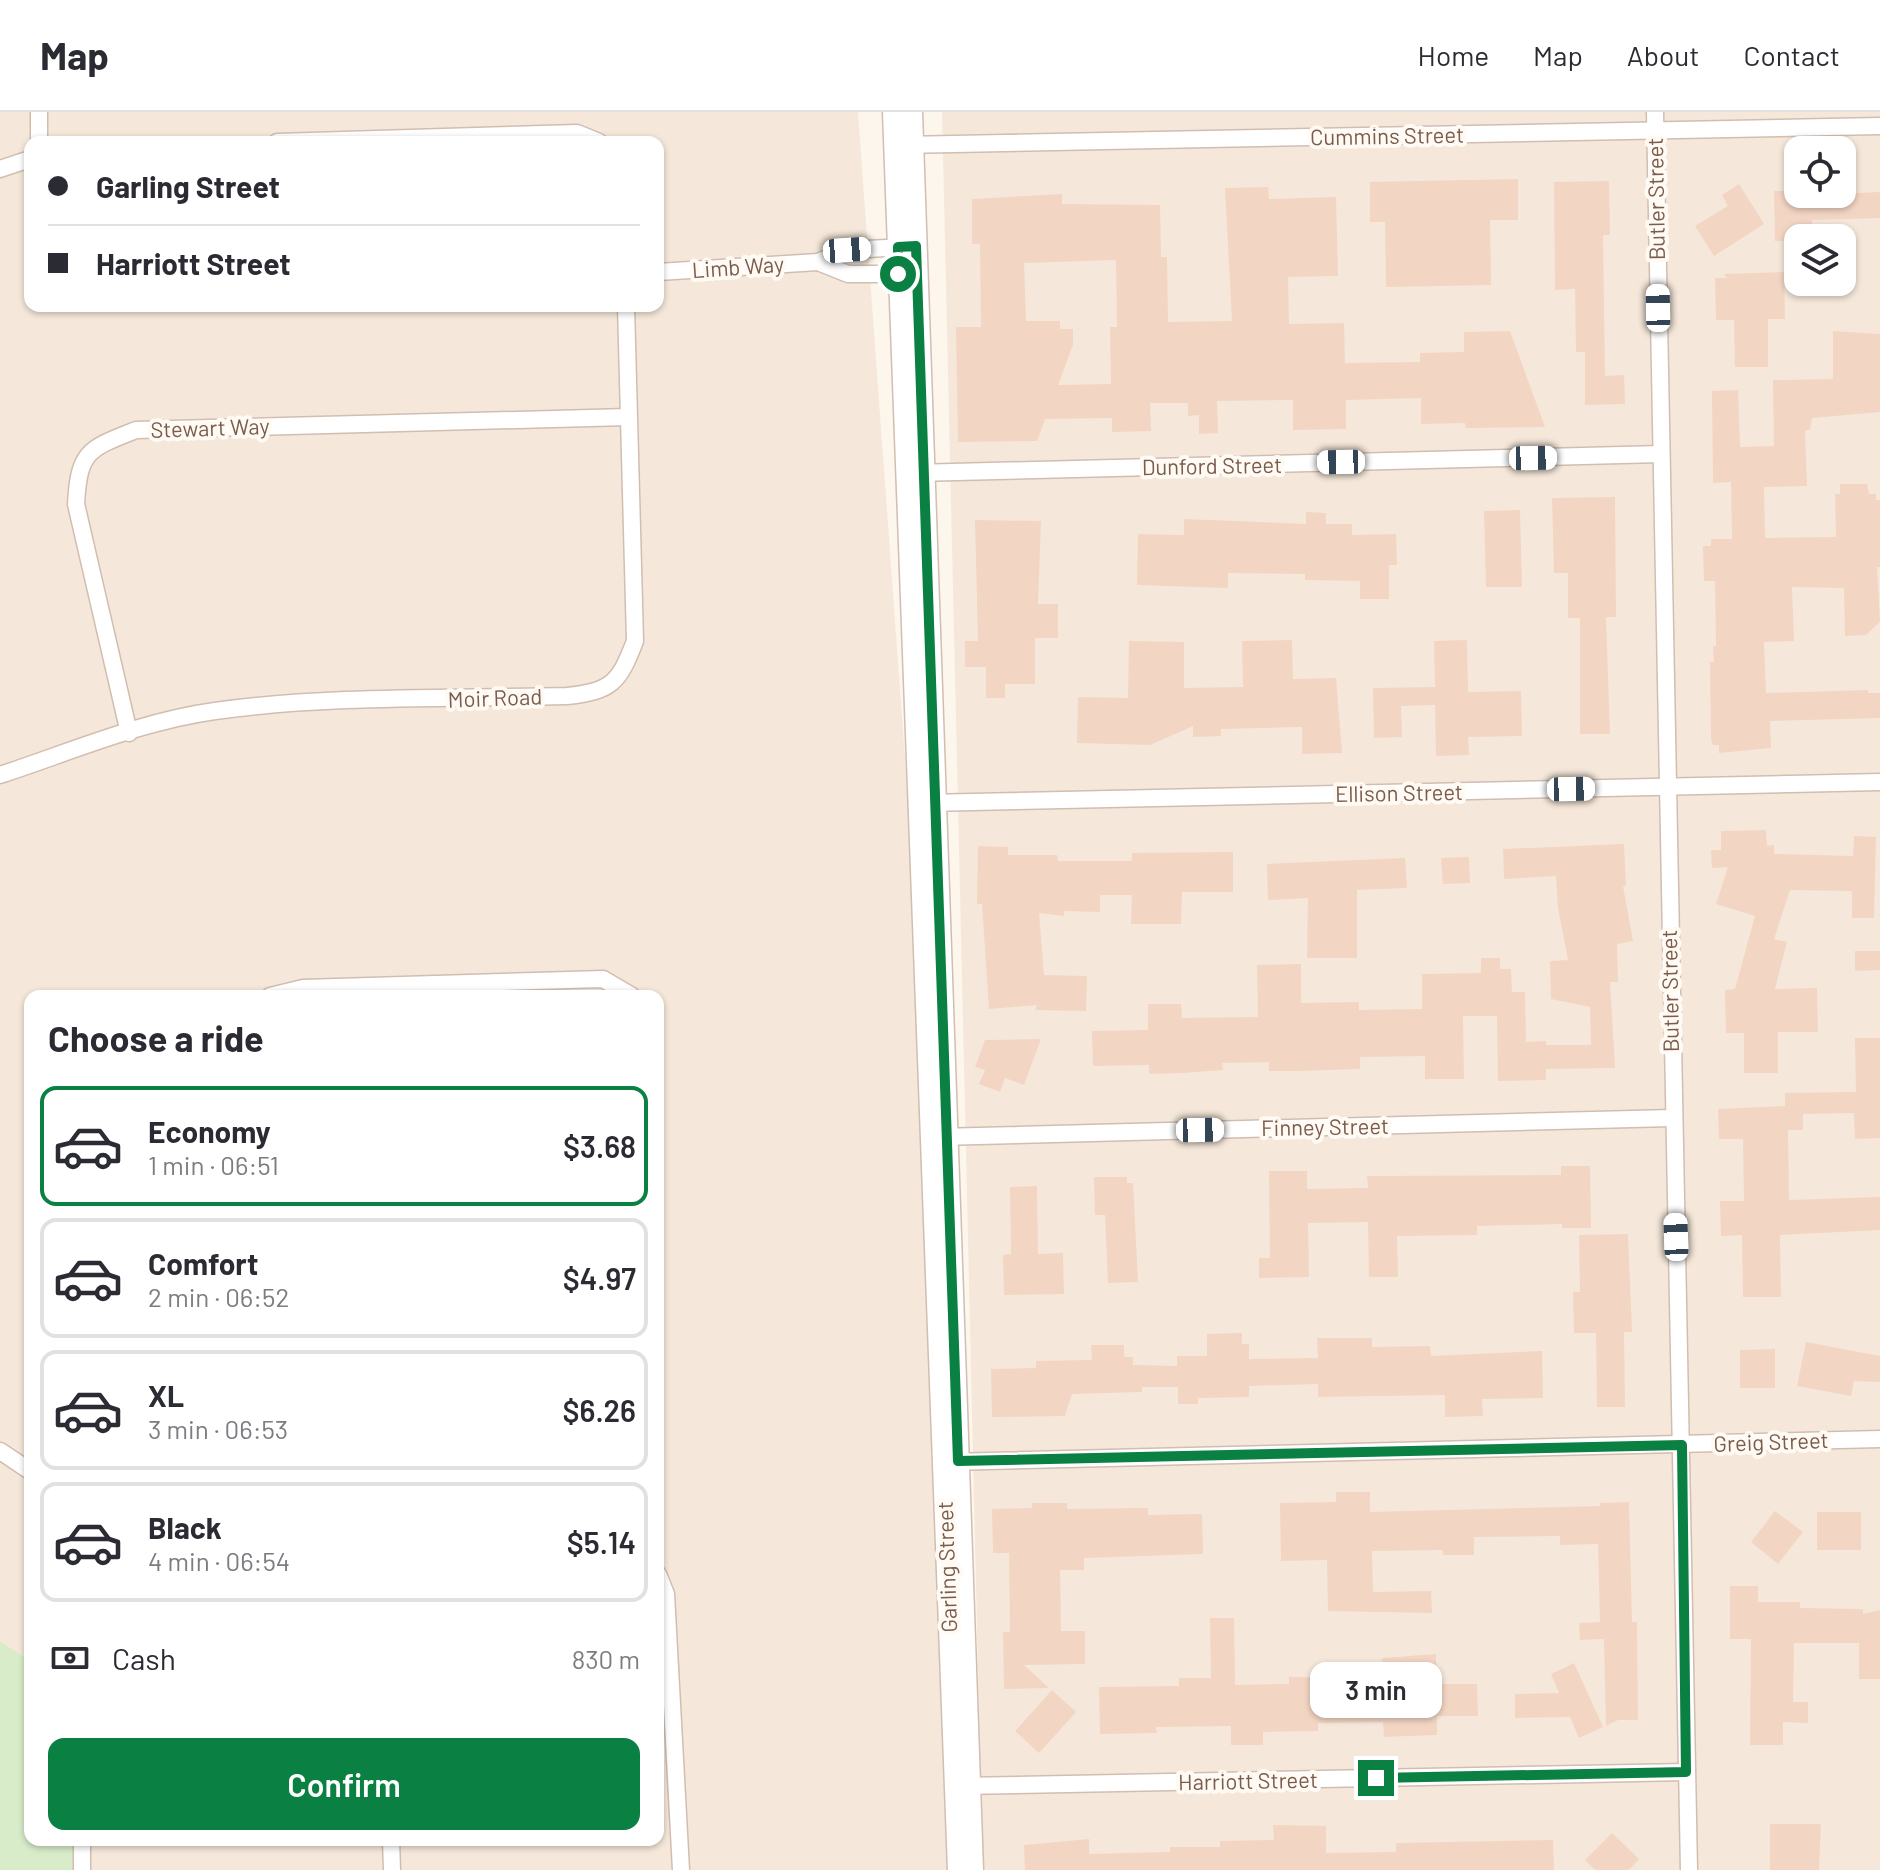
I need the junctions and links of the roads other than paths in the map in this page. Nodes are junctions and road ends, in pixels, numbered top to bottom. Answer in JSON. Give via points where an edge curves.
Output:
{"nodes":[{"id":1,"x":39,"y":112,"type":"edge"},
{"id":2,"x":893,"y":112,"type":"edge"},
{"id":3,"x":912,"y":112,"type":"edge"},
{"id":4,"x":1655,"y":112,"type":"edge"},
{"id":5,"x":1880,"y":126,"type":"edge"},
{"id":6,"x":1655,"y":132,"type":"junction"},
{"id":7,"x":39,"y":136,"type":"edge"},
{"id":8,"x":477,"y":136,"type":"edge"},
{"id":9,"x":584,"y":136,"type":"edge"},
{"id":10,"x":904,"y":145,"type":"junction"},
{"id":11,"x":24,"y":161,"type":"edge"},
{"id":12,"x":0,"y":169,"type":"edge"},
{"id":13,"x":907,"y":247,"type":"junction"},
{"id":14,"x":818,"y":262,"type":"junction"},
{"id":15,"x":664,"y":272,"type":"edge"},
{"id":16,"x":908,"y":274,"type":"junction"},
{"id":17,"x":626,"y":312,"type":"edge"},
{"id":18,"x":627,"y":417,"type":"junction"},
{"id":19,"x":1661,"y":454,"type":"junction"},
{"id":20,"x":916,"y":473,"type":"junction"},
{"id":21,"x":129,"y":733,"type":"junction"},
{"id":22,"x":0,"y":775,"type":"edge"},
{"id":23,"x":1880,"y":782,"type":"edge"},
{"id":24,"x":1666,"y":787,"type":"junction"},
{"id":25,"x":928,"y":803,"type":"junction"},
{"id":26,"x":295,"y":990,"type":"edge"},
{"id":27,"x":624,"y":990,"type":"edge"},
{"id":28,"x":1672,"y":1118,"type":"junction"},
{"id":29,"x":940,"y":1137,"type":"junction"},
{"id":30,"x":1880,"y":1439,"type":"edge"},
{"id":31,"x":1682,"y":1445,"type":"junction"},
{"id":32,"x":0,"y":1451,"type":"edge"},
{"id":33,"x":951,"y":1462,"type":"junction"},
{"id":34,"x":24,"y":1467,"type":"edge"},
{"id":35,"x":664,"y":1589,"type":"edge"},
{"id":36,"x":1686,"y":1772,"type":"junction"},
{"id":37,"x":963,"y":1786,"type":"junction"},
{"id":38,"x":82,"y":1846,"type":"edge"},
{"id":39,"x":391,"y":1846,"type":"edge"},
{"id":40,"x":82,"y":1870,"type":"edge"},
{"id":41,"x":392,"y":1870,"type":"edge"},
{"id":42,"x":681,"y":1870,"type":"edge"},
{"id":43,"x":958,"y":1870,"type":"edge"},
{"id":44,"x":973,"y":1870,"type":"edge"},
{"id":45,"x":1689,"y":1870,"type":"edge"}],
"edges":[{"from":1,"to":7,"type":"street"},
{"from":2,"to":10,"type":"street","name":"Garling Street"},
{"from":3,"to":10,"type":"street","name":"Garling Street"},
{"from":4,"to":6,"type":"street","name":"Butler Street"},
{"from":5,"to":6,"type":"street","name":"Cummins Street"},
{"from":6,"to":10,"type":"street","name":"Cummins Street"},
{"from":6,"to":19,"type":"street","name":"Butler Street"},
{"from":8,"to":9,"type":"street"},
{"from":10,"to":13,"type":"street","name":"Garling Street"},
{"from":11,"to":12,"type":"street"},
{"from":13,"to":14,"type":"street","name":"Limb Way","via":[[847,250]]},
{"from":13,"to":16,"type":"street","name":"Garling Street"},
{"from":14,"to":15,"type":"street","name":"Limb Way"},
{"from":14,"to":16,"type":"street","name":"Limb Way","via":[[848,274]]},
{"from":16,"to":20,"type":"street","name":"Garling Street"},
{"from":17,"to":18,"type":"street","name":"Moir Road"},
{"from":18,"to":21,"type":"street","name":"Moir Road","via":[[635,641],[621,676],[593,693],[289,704],[212,712]]},
{"from":18,"to":21,"type":"street","name":"Stewart Way","via":[[136,430],[99,445],[78,468],[76,504]]},
{"from":19,"to":20,"type":"street","name":"Dunford Street"},
{"from":19,"to":24,"type":"street","name":"Butler Street"},
{"from":20,"to":25,"type":"street","name":"Garling Street"},
{"from":21,"to":22,"type":"street","name":"Moir Road"},
{"from":23,"to":24,"type":"street","name":"Ellison Street"},
{"from":24,"to":25,"type":"street","name":"Ellison Street"},
{"from":24,"to":28,"type":"street","name":"Butler Street"},
{"from":25,"to":29,"type":"street","name":"Garling Street"},
{"from":26,"to":27,"type":"street","via":[[603,979]]},
{"from":28,"to":29,"type":"street","name":"Finney Street"},
{"from":28,"to":31,"type":"street","name":"Butler Street"},
{"from":29,"to":33,"type":"street","name":"Garling Street"},
{"from":30,"to":31,"type":"street","name":"Greig Street"},
{"from":31,"to":33,"type":"street","name":"Greig Street"},
{"from":31,"to":36,"type":"street","name":"Butler Street"},
{"from":32,"to":34,"type":"street"},
{"from":33,"to":37,"type":"street","name":"Garling Street"},
{"from":35,"to":42,"type":"street"},
{"from":36,"to":37,"type":"street","name":"Harriott Street"},
{"from":36,"to":45,"type":"street","name":"Butler Street"},
{"from":37,"to":43,"type":"street","name":"Garling Street"},
{"from":37,"to":44,"type":"street","name":"Garling Street"},
{"from":38,"to":40,"type":"street"},
{"from":39,"to":41,"type":"street"}]}
